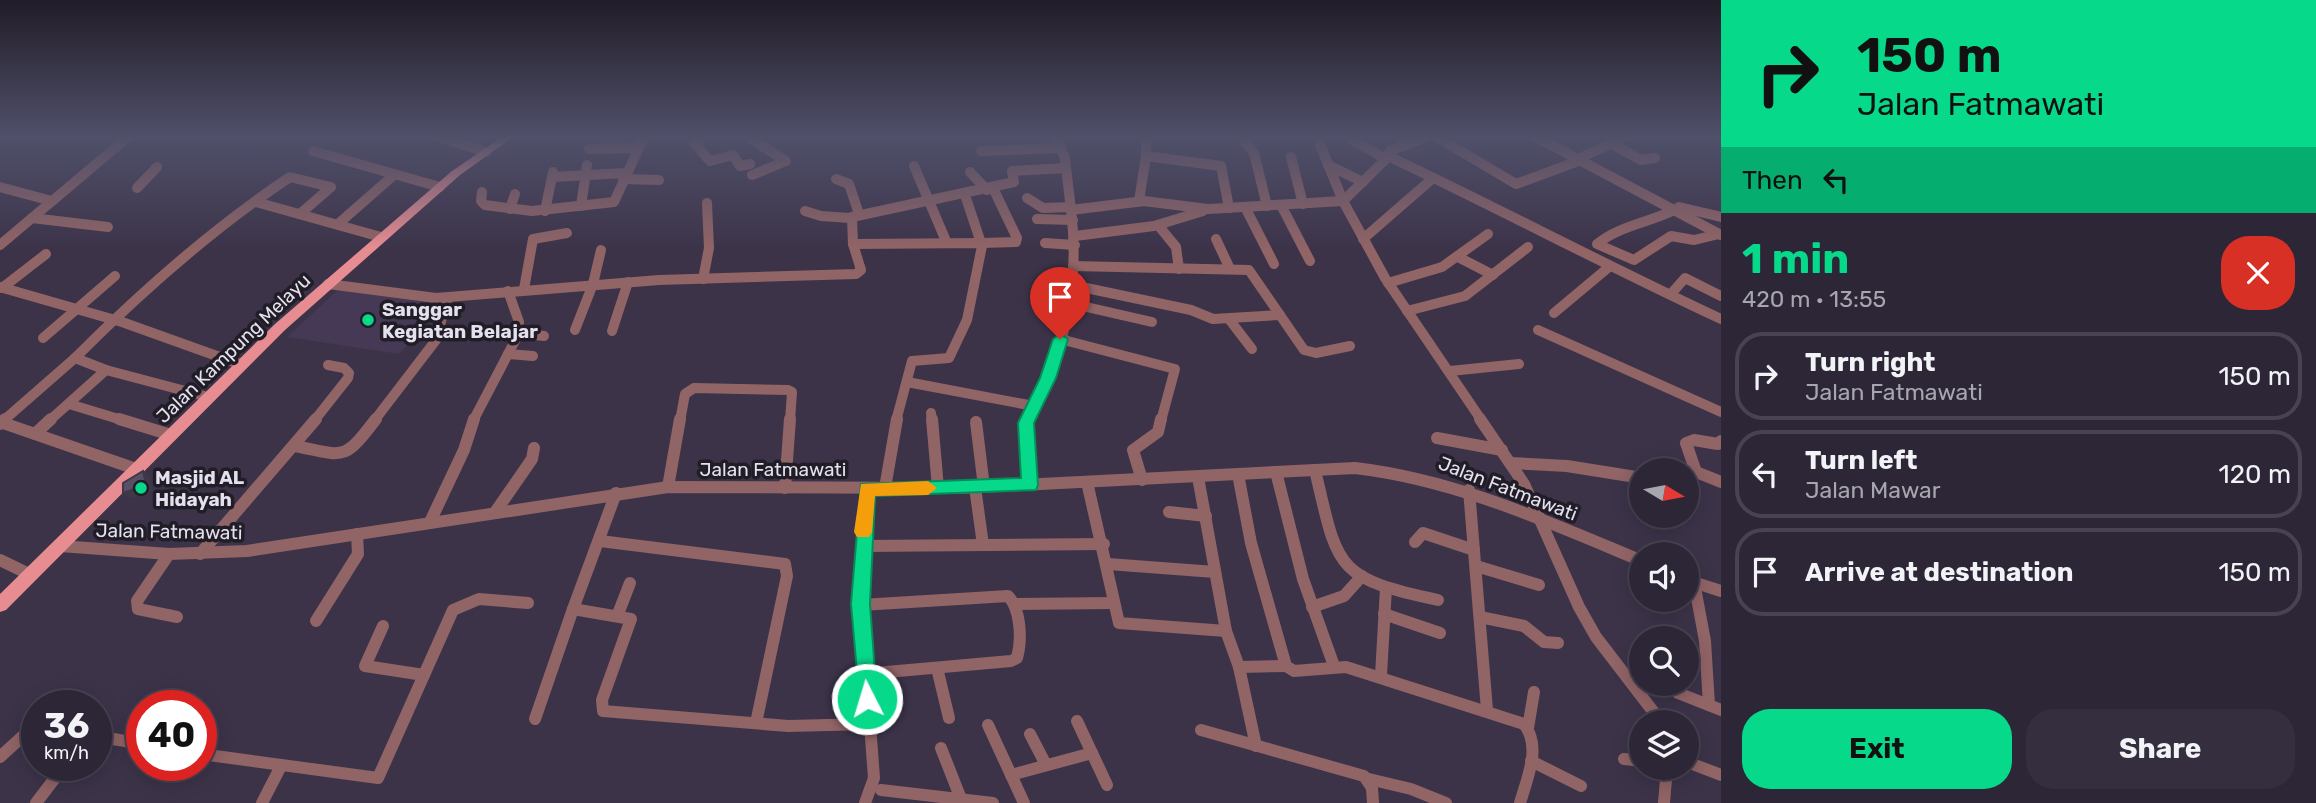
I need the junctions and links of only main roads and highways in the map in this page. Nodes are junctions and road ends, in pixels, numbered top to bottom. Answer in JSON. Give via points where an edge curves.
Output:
{"nodes":[{"id":1,"x":456,"y":174,"type":"edge"},
{"id":2,"x":0,"y":605,"type":"edge"}],
"edges":[{"from":1,"to":2,"type":"main road","name":"Jalan Kampung Melayu","via":[[328,284],[208,397]]}]}
